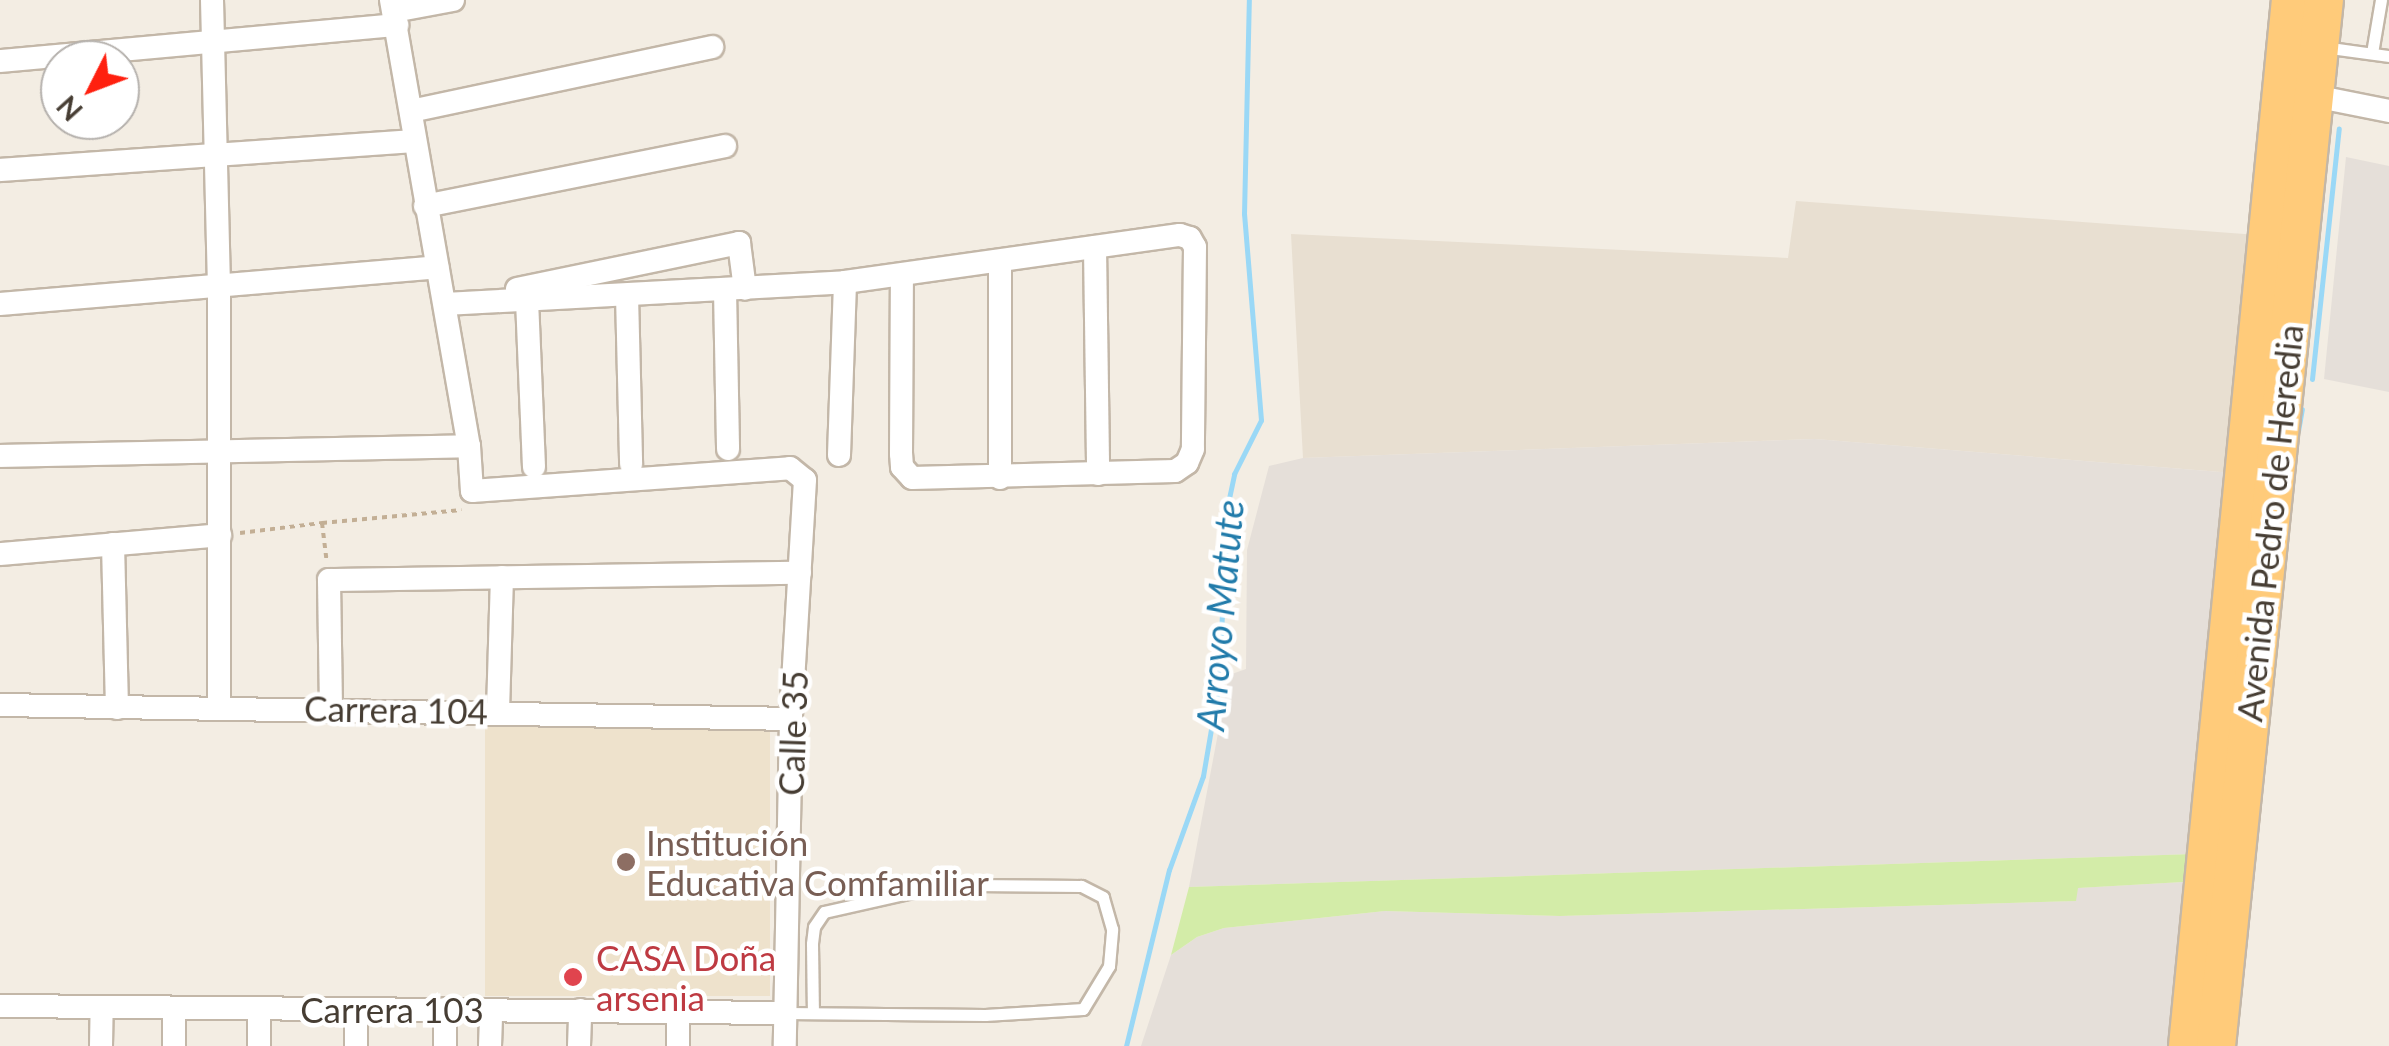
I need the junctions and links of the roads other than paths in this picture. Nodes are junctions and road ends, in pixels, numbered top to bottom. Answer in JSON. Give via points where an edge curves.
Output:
{"nodes":[{"id":1,"x":212,"y":0,"type":"edge"},
{"id":2,"x":454,"y":0,"type":"edge"},
{"id":3,"x":2291,"y":0,"type":"edge"},
{"id":4,"x":2324,"y":0,"type":"edge"},
{"id":5,"x":2381,"y":0,"type":"edge"},
{"id":6,"x":394,"y":12,"type":"edge"},
{"id":7,"x":214,"y":42,"type":"junction"},
{"id":8,"x":712,"y":47,"type":"dead end"},
{"id":9,"x":2319,"y":47,"type":"junction"},
{"id":10,"x":2372,"y":54,"type":"junction"},
{"id":11,"x":2389,"y":56,"type":"edge"},
{"id":12,"x":0,"y":61,"type":"edge"},
{"id":13,"x":2297,"y":93,"type":"junction"},
{"id":14,"x":411,"y":110,"type":"junction"},
{"id":15,"x":2389,"y":111,"type":"edge"},
{"id":16,"x":414,"y":141,"type":"junction"},
{"id":17,"x":725,"y":146,"type":"dead end"},
{"id":18,"x":215,"y":152,"type":"junction"},
{"id":19,"x":0,"y":170,"type":"edge"},
{"id":20,"x":426,"y":206,"type":"junction"},
{"id":21,"x":1096,"y":247,"type":"junction"},
{"id":22,"x":1000,"y":263,"type":"junction"},
{"id":23,"x":436,"y":267,"type":"junction"},
{"id":24,"x":902,"y":276,"type":"junction"},
{"id":25,"x":846,"y":282,"type":"junction"},
{"id":26,"x":219,"y":287,"type":"junction"},
{"id":27,"x":735,"y":289,"type":"junction"},
{"id":28,"x":626,"y":295,"type":"junction"},
{"id":29,"x":526,"y":300,"type":"junction"},
{"id":30,"x":0,"y":304,"type":"edge"},
{"id":31,"x":445,"y":304,"type":"junction"},
{"id":32,"x":469,"y":446,"type":"junction"},
{"id":33,"x":217,"y":449,"type":"junction"},
{"id":34,"x":728,"y":449,"type":"dead end"},
{"id":35,"x":840,"y":455,"type":"dead end"},
{"id":36,"x":0,"y":456,"type":"edge"},
{"id":37,"x":630,"y":464,"type":"dead end"},
{"id":38,"x":534,"y":467,"type":"dead end"},
{"id":39,"x":1098,"y":474,"type":"junction"},
{"id":40,"x":1000,"y":478,"type":"junction"},
{"id":41,"x":220,"y":535,"type":"junction"},
{"id":42,"x":113,"y":544,"type":"junction"},
{"id":43,"x":0,"y":554,"type":"edge"},
{"id":44,"x":800,"y":573,"type":"junction"},
{"id":45,"x":502,"y":578,"type":"junction"},
{"id":46,"x":0,"y":705,"type":"edge"},
{"id":47,"x":219,"y":706,"type":"junction"},
{"id":48,"x":117,"y":708,"type":"junction"},
{"id":49,"x":332,"y":708,"type":"junction"},
{"id":50,"x":498,"y":711,"type":"junction"},
{"id":51,"x":791,"y":719,"type":"junction"},
{"id":52,"x":0,"y":1006,"type":"edge"},
{"id":53,"x":102,"y":1007,"type":"junction"},
{"id":54,"x":174,"y":1008,"type":"junction"},
{"id":55,"x":258,"y":1008,"type":"junction"},
{"id":56,"x":356,"y":1009,"type":"junction"},
{"id":57,"x":444,"y":1009,"type":"junction"},
{"id":58,"x":491,"y":1010,"type":"junction"},
{"id":59,"x":580,"y":1010,"type":"junction"},
{"id":60,"x":678,"y":1011,"type":"junction"},
{"id":61,"x":783,"y":1012,"type":"junction"},
{"id":62,"x":813,"y":1012,"type":"junction"},
{"id":63,"x":101,"y":1046,"type":"edge"},
{"id":64,"x":174,"y":1046,"type":"edge"},
{"id":65,"x":259,"y":1046,"type":"edge"},
{"id":66,"x":356,"y":1046,"type":"edge"},
{"id":67,"x":445,"y":1046,"type":"edge"},
{"id":68,"x":490,"y":1046,"type":"edge"},
{"id":69,"x":579,"y":1046,"type":"edge"},
{"id":70,"x":678,"y":1046,"type":"edge"},
{"id":71,"x":785,"y":1046,"type":"edge"},
{"id":72,"x":2188,"y":1046,"type":"edge"},
{"id":73,"x":2216,"y":1046,"type":"edge"}],
"edges":[{"from":1,"to":7,"type":"street"},
{"from":2,"to":6,"type":"street"},
{"from":3,"to":13,"type":"highway","name":"Avenida Pedro de Heredia"},
{"from":4,"to":9,"type":"highway","name":"Avenida Pedro de Heredia"},
{"from":5,"to":10,"type":"lane"},
{"from":6,"to":7,"type":"street"},
{"from":6,"to":14,"type":"street"},
{"from":7,"to":12,"type":"street"},
{"from":7,"to":18,"type":"street"},
{"from":8,"to":14,"type":"street"},
{"from":9,"to":10,"type":"lane"},
{"from":9,"to":13,"type":"highway","name":"Avenida Pedro de Heredia"},
{"from":10,"to":11,"type":"lane"},
{"from":13,"to":15,"type":"street"},
{"from":13,"to":72,"type":"highway","name":"Avenida Pedro de Heredia"},
{"from":13,"to":73,"type":"highway","name":"Avenida Pedro de Heredia"},
{"from":14,"to":16,"type":"street"},
{"from":16,"to":18,"type":"street"},
{"from":16,"to":20,"type":"street"},
{"from":17,"to":20,"type":"street"},
{"from":18,"to":19,"type":"street"},
{"from":18,"to":26,"type":"street"},
{"from":20,"to":23,"type":"street"},
{"from":21,"to":22,"type":"street"},
{"from":21,"to":39,"type":"street"},
{"from":21,"to":39,"type":"street","via":[[1180,235],[1196,246],[1193,449],[1187,463],[1175,471]]},
{"from":22,"to":24,"type":"street"},
{"from":22,"to":40,"type":"street"},
{"from":23,"to":26,"type":"street"},
{"from":23,"to":31,"type":"street"},
{"from":24,"to":25,"type":"street"},
{"from":24,"to":40,"type":"street","via":[[902,467],[912,478]]},
{"from":25,"to":27,"type":"street"},
{"from":25,"to":35,"type":"street"},
{"from":26,"to":30,"type":"street"},
{"from":26,"to":33,"type":"street"},
{"from":27,"to":28,"type":"street"},
{"from":27,"to":31,"type":"street","via":[[739,244]]},
{"from":27,"to":34,"type":"street"},
{"from":28,"to":29,"type":"street"},
{"from":28,"to":37,"type":"street"},
{"from":29,"to":31,"type":"street"},
{"from":29,"to":38,"type":"street"},
{"from":31,"to":32,"type":"street"},
{"from":32,"to":33,"type":"street"},
{"from":32,"to":44,"type":"street","name":"Calle 35","via":[[472,492],[790,468],[805,480]]},
{"from":33,"to":36,"type":"street"},
{"from":33,"to":41,"type":"street"},
{"from":39,"to":40,"type":"street"},
{"from":41,"to":42,"type":"street"},
{"from":41,"to":47,"type":"street"},
{"from":42,"to":43,"type":"street"},
{"from":42,"to":48,"type":"street"},
{"from":44,"to":45,"type":"street"},
{"from":44,"to":51,"type":"street","name":"Calle 35"},
{"from":45,"to":49,"type":"street","via":[[329,580]]},
{"from":45,"to":50,"type":"street"},
{"from":46,"to":48,"type":"street","name":"Carrera 104"},
{"from":47,"to":48,"type":"street","name":"Carrera 104"},
{"from":47,"to":49,"type":"street","name":"Carrera 104"},
{"from":49,"to":50,"type":"street","name":"Carrera 104"},
{"from":50,"to":51,"type":"street","name":"Carrera 104"},
{"from":51,"to":61,"type":"street","name":"Calle 35"},
{"from":52,"to":53,"type":"street","name":"Carrera 103"},
{"from":53,"to":54,"type":"street","name":"Carrera 103"},
{"from":53,"to":63,"type":"street"},
{"from":54,"to":55,"type":"street","name":"Carrera 103"},
{"from":54,"to":64,"type":"street"},
{"from":55,"to":56,"type":"street","name":"Carrera 103"},
{"from":55,"to":65,"type":"street"},
{"from":56,"to":57,"type":"street","name":"Carrera 103"},
{"from":56,"to":66,"type":"street"},
{"from":57,"to":58,"type":"street","name":"Carrera 103"},
{"from":57,"to":67,"type":"street"},
{"from":58,"to":59,"type":"street","name":"Carrera 103"},
{"from":58,"to":68,"type":"street"},
{"from":59,"to":60,"type":"street","name":"Carrera 103"},
{"from":59,"to":69,"type":"street"},
{"from":60,"to":61,"type":"street","name":"Carrera 103"},
{"from":60,"to":70,"type":"street"},
{"from":61,"to":62,"type":"lane"},
{"from":61,"to":71,"type":"street","name":"Calle 35"},
{"from":62,"to":62,"type":"lane","via":[[812,944],[824,912],[973,886],[1081,886],[1103,897],[1112,929],[1109,966],[1083,1009]]}]}
